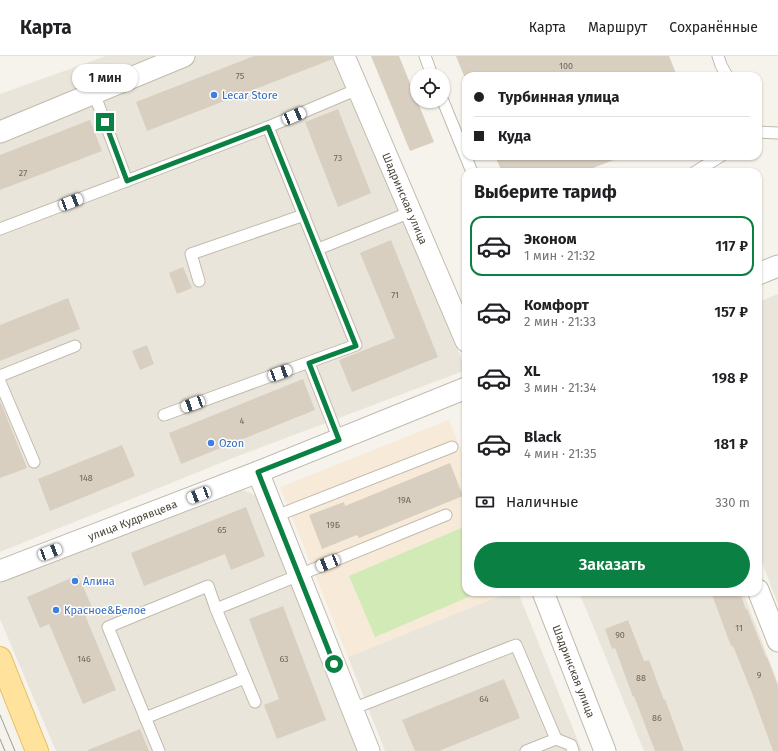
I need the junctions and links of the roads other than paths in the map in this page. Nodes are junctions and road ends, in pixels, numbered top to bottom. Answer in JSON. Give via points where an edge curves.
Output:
{"nodes":[{"id":1,"x":344,"y":56,"type":"edge"},
{"id":2,"x":425,"y":56,"type":"edge"},
{"id":3,"x":718,"y":56,"type":"edge"},
{"id":4,"x":174,"y":58,"type":"edge"},
{"id":5,"x":429,"y":68,"type":"edge"},
{"id":6,"x":725,"y":72,"type":"edge"},
{"id":7,"x":358,"y":89,"type":"junction"},
{"id":8,"x":94,"y":93,"type":"junction"},
{"id":9,"x":446,"y":108,"type":"edge"},
{"id":10,"x":268,"y":127,"type":"junction"},
{"id":11,"x":0,"y":132,"type":"edge"},
{"id":12,"x":762,"y":132,"type":"edge"},
{"id":13,"x":778,"y":134,"type":"edge"},
{"id":14,"x":462,"y":148,"type":"edge"},
{"id":15,"x":714,"y":160,"type":"edge"},
{"id":16,"x":702,"y":168,"type":"edge"},
{"id":17,"x":127,"y":181,"type":"junction"},
{"id":18,"x":411,"y":212,"type":"junction"},
{"id":19,"x":304,"y":215,"type":"junction"},
{"id":20,"x":0,"y":229,"type":"edge"},
{"id":21,"x":318,"y":249,"type":"junction"},
{"id":22,"x":778,"y":266,"type":"edge"},
{"id":23,"x":762,"y":272,"type":"edge"},
{"id":24,"x":199,"y":281,"type":"dead end"},
{"id":25,"x":462,"y":332,"type":"edge"},
{"id":26,"x":75,"y":346,"type":"dead end"},
{"id":27,"x":309,"y":363,"type":"junction"},
{"id":28,"x":0,"y":376,"type":"edge"},
{"id":29,"x":0,"y":382,"type":"edge"},
{"id":30,"x":462,"y":392,"type":"edge"},
{"id":31,"x":164,"y":415,"type":"dead end"},
{"id":32,"x":339,"y":440,"type":"junction"},
{"id":33,"x":452,"y":447,"type":"dead end"},
{"id":34,"x":34,"y":462,"type":"dead end"},
{"id":35,"x":258,"y":472,"type":"junction"},
{"id":36,"x":446,"y":515,"type":"dead end"},
{"id":37,"x":276,"y":516,"type":"junction"},
{"id":38,"x":2,"y":564,"type":"edge"},
{"id":39,"x":299,"y":575,"type":"junction"},
{"id":40,"x":545,"y":596,"type":"edge"},
{"id":41,"x":760,"y":596,"type":"edge"},
{"id":42,"x":216,"y":609,"type":"junction"},
{"id":43,"x":778,"y":641,"type":"edge"},
{"id":44,"x":0,"y":658,"type":"edge"},
{"id":45,"x":245,"y":678,"type":"junction"},
{"id":46,"x":255,"y":702,"type":"dead end"},
{"id":47,"x":352,"y":709,"type":"junction"},
{"id":48,"x":145,"y":718,"type":"junction"},
{"id":49,"x":556,"y":739,"type":"junction"},
{"id":50,"x":529,"y":750,"type":"edge"},
{"id":51,"x":37,"y":751,"type":"edge"},
{"id":52,"x":159,"y":751,"type":"edge"},
{"id":53,"x":369,"y":751,"type":"edge"},
{"id":54,"x":573,"y":751,"type":"edge"},
{"id":55,"x":605,"y":751,"type":"edge"}],
"edges":[{"from":1,"to":7,"type":"street","name":"Шадринская улица"},
{"from":2,"to":5,"type":"lane"},
{"from":3,"to":6,"type":"lane"},
{"from":4,"to":8,"type":"street"},
{"from":7,"to":10,"type":"lane"},
{"from":7,"to":18,"type":"street","name":"Шадринская улица"},
{"from":8,"to":11,"type":"street"},
{"from":8,"to":17,"type":"lane"},
{"from":9,"to":14,"type":"lane"},
{"from":10,"to":17,"type":"lane"},
{"from":10,"to":19,"type":"lane"},
{"from":12,"to":13,"type":"lane"},
{"from":15,"to":16,"type":"lane"},
{"from":17,"to":20,"type":"lane"},
{"from":18,"to":21,"type":"lane"},
{"from":18,"to":25,"type":"street","name":"Шадринская улица"},
{"from":19,"to":21,"type":"lane"},
{"from":19,"to":24,"type":"lane","via":[[191,254]]},
{"from":21,"to":27,"type":"lane","via":[[356,346]]},
{"from":22,"to":23,"type":"street"},
{"from":26,"to":28,"type":"lane"},
{"from":27,"to":31,"type":"lane"},
{"from":27,"to":32,"type":"lane"},
{"from":29,"to":34,"type":"lane"},
{"from":30,"to":32,"type":"street","name":"улица Кудрявцева"},
{"from":32,"to":35,"type":"street","name":"улица Кудрявцева"},
{"from":33,"to":37,"type":"lane"},
{"from":35,"to":37,"type":"street"},
{"from":35,"to":38,"type":"street","name":"улица Кудрявцева"},
{"from":36,"to":39,"type":"lane"},
{"from":37,"to":39,"type":"street"},
{"from":39,"to":42,"type":"lane"},
{"from":39,"to":47,"type":"street"},
{"from":40,"to":55,"type":"street","name":"Шадринская улица"},
{"from":41,"to":43,"type":"street"},
{"from":42,"to":45,"type":"lane"},
{"from":42,"to":48,"type":"lane","via":[[208,586],[108,627]]},
{"from":44,"to":51,"type":"main road"},
{"from":45,"to":46,"type":"lane"},
{"from":45,"to":48,"type":"lane"},
{"from":47,"to":49,"type":"lane","via":[[516,645]]},
{"from":47,"to":53,"type":"street"},
{"from":48,"to":52,"type":"lane"},
{"from":49,"to":50,"type":"lane"},
{"from":49,"to":54,"type":"lane","via":[[571,745]]}]}
